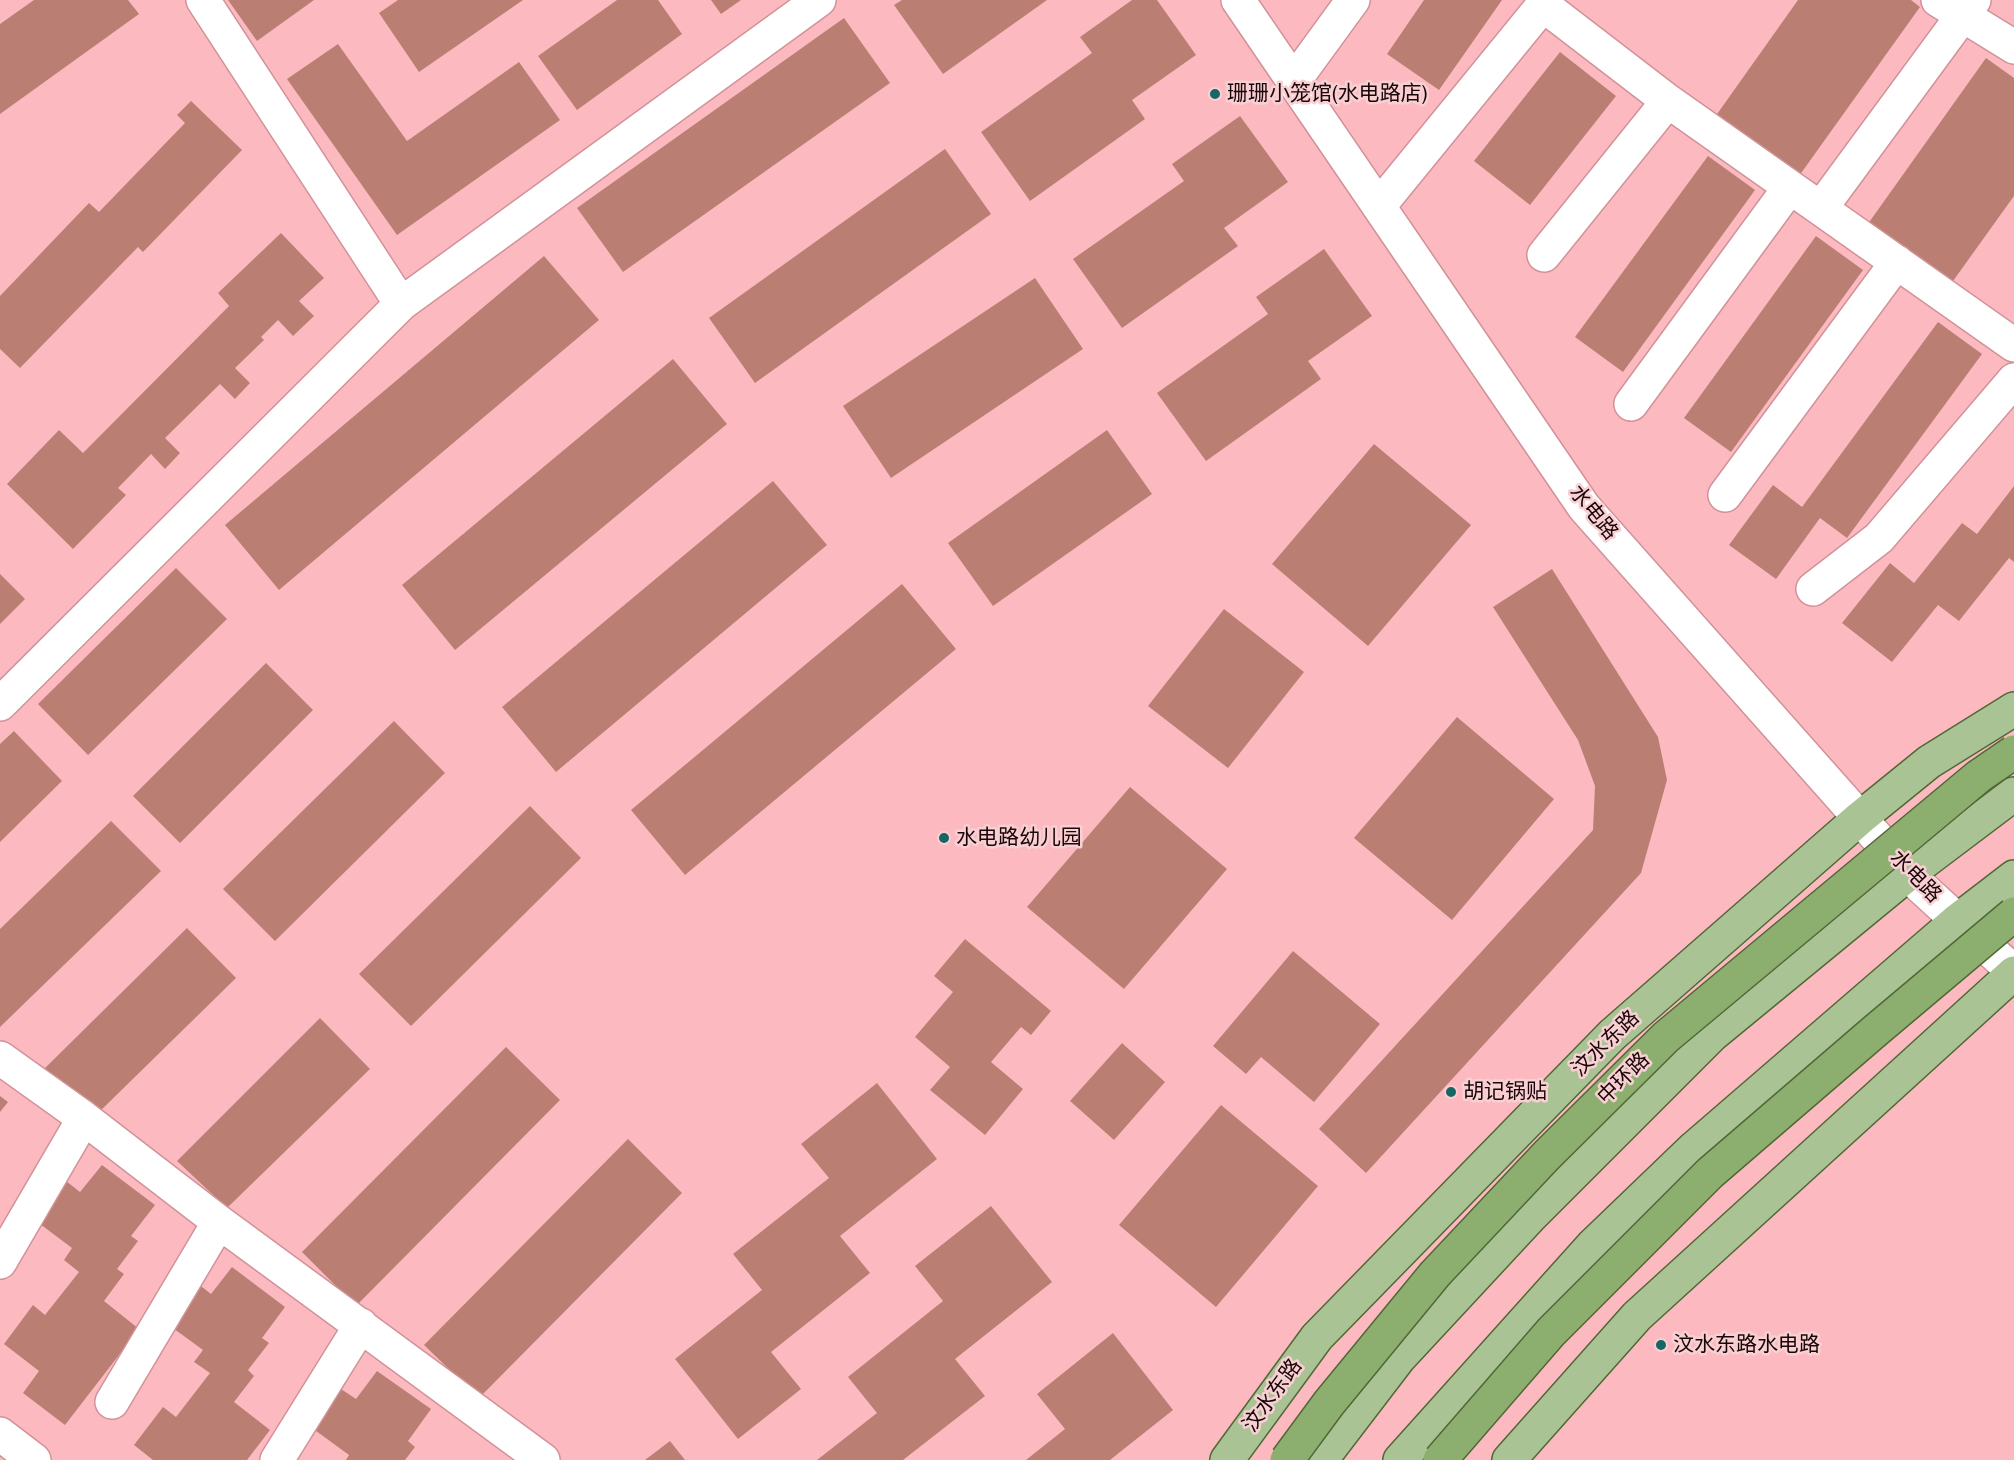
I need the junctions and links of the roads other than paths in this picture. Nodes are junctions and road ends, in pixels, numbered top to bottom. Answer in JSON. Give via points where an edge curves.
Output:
{"nodes":[{"id":1,"x":203,"y":0,"type":"edge"},
{"id":2,"x":819,"y":0,"type":"edge"},
{"id":3,"x":1239,"y":0,"type":"edge"},
{"id":4,"x":1353,"y":0,"type":"edge"},
{"id":5,"x":1958,"y":5,"type":"edge"},
{"id":6,"x":2014,"y":48,"type":"edge"},
{"id":7,"x":1294,"y":81,"type":"junction"},
{"id":8,"x":1668,"y":101,"type":"junction"},
{"id":9,"x":1790,"y":187,"type":"junction"},
{"id":10,"x":1379,"y":206,"type":"junction"},
{"id":11,"x":1821,"y":208,"type":"junction"},
{"id":12,"x":1544,"y":255,"type":"dead end"},
{"id":13,"x":1897,"y":262,"type":"junction"},
{"id":14,"x":401,"y":304,"type":"junction"},
{"id":15,"x":2014,"y":345,"type":"edge"},
{"id":16,"x":2014,"y":380,"type":"edge"},
{"id":17,"x":1632,"y":404,"type":"dead end"},
{"id":18,"x":1725,"y":495,"type":"dead end"},
{"id":19,"x":1813,"y":589,"type":"dead end"},
{"id":20,"x":0,"y":704,"type":"edge"},
{"id":21,"x":2014,"y":709,"type":"edge"},
{"id":22,"x":2014,"y":752,"type":"edge"},
{"id":23,"x":2014,"y":794,"type":"edge"},
{"id":24,"x":1860,"y":818,"type":"junction"},
{"id":25,"x":1908,"y":874,"type":"junction"},
{"id":26,"x":2014,"y":877,"type":"edge"},
{"id":27,"x":2014,"y":914,"type":"edge"},
{"id":28,"x":1958,"y":920,"type":"junction"},
{"id":29,"x":2014,"y":973,"type":"edge"},
{"id":30,"x":0,"y":1058,"type":"edge"},
{"id":31,"x":84,"y":1118,"type":"junction"},
{"id":32,"x":219,"y":1222,"type":"junction"},
{"id":33,"x":0,"y":1262,"type":"edge"},
{"id":34,"x":360,"y":1325,"type":"junction"},
{"id":35,"x":112,"y":1402,"type":"dead end"},
{"id":36,"x":1258,"y":1418,"type":"junction"},
{"id":37,"x":0,"y":1434,"type":"edge"},
{"id":38,"x":34,"y":1460,"type":"edge"},
{"id":39,"x":277,"y":1460,"type":"edge"},
{"id":40,"x":543,"y":1460,"type":"edge"},
{"id":41,"x":1227,"y":1460,"type":"edge"},
{"id":42,"x":1254,"y":1460,"type":"edge"},
{"id":43,"x":1287,"y":1460,"type":"edge"},
{"id":44,"x":1321,"y":1460,"type":"edge"},
{"id":45,"x":1401,"y":1460,"type":"edge"},
{"id":46,"x":1440,"y":1460,"type":"edge"},
{"id":47,"x":1509,"y":1460,"type":"edge"}],
"edges":[{"from":1,"to":14,"type":"street"},
{"from":2,"to":14,"type":"street"},
{"from":3,"to":7,"type":"street","name":"水电路"},
{"from":4,"to":7,"type":"street"},
{"from":5,"to":6,"type":"street"},
{"from":5,"to":11,"type":"street"},
{"from":7,"to":10,"type":"street","name":"水电路"},
{"from":8,"to":9,"type":"street"},
{"from":8,"to":10,"type":"street","via":[[1543,5]]},
{"from":8,"to":12,"type":"street"},
{"from":9,"to":11,"type":"street"},
{"from":9,"to":17,"type":"street"},
{"from":10,"to":24,"type":"street","name":"水电路","via":[[1584,507]]},
{"from":11,"to":13,"type":"street"},
{"from":13,"to":15,"type":"street"},
{"from":13,"to":18,"type":"street"},
{"from":14,"to":20,"type":"street"},
{"from":16,"to":19,"type":"street","via":[[1879,538]]},
{"from":21,"to":24,"type":"main road","name":"汶水东路","via":[[1929,762]]},
{"from":22,"to":43,"type":"highway","name":"中环路","bridge":true,"via":[[1979,776],[1666,1037],[1435,1274]]},
{"from":23,"to":25,"type":"main road"},
{"from":24,"to":25,"type":"street","name":"水电路"},
{"from":24,"to":36,"type":"main road","name":"汶水东路","via":[[1612,1035],[1317,1337]]},
{"from":25,"to":28,"type":"street","name":"水电路"},
{"from":25,"to":44,"type":"main road","via":[[1712,1035],[1531,1216],[1399,1359]]},
{"from":26,"to":28,"type":"main road"},
{"from":27,"to":46,"type":"highway","bridge":true,"via":[[1710,1173],[1551,1332]]},
{"from":28,"to":29,"type":"street","name":"水电路"},
{"from":28,"to":45,"type":"main road","via":[[1694,1149],[1592,1246]]},
{"from":29,"to":47,"type":"main road","via":[[1636,1316]]},
{"from":30,"to":31,"type":"street"},
{"from":31,"to":32,"type":"street"},
{"from":31,"to":33,"type":"street"},
{"from":32,"to":34,"type":"street"},
{"from":32,"to":35,"type":"street"},
{"from":34,"to":39,"type":"street"},
{"from":34,"to":40,"type":"street"},
{"from":36,"to":41,"type":"main road","name":"汶水东路"},
{"from":36,"to":42,"type":"main road"},
{"from":37,"to":38,"type":"street"}]}
